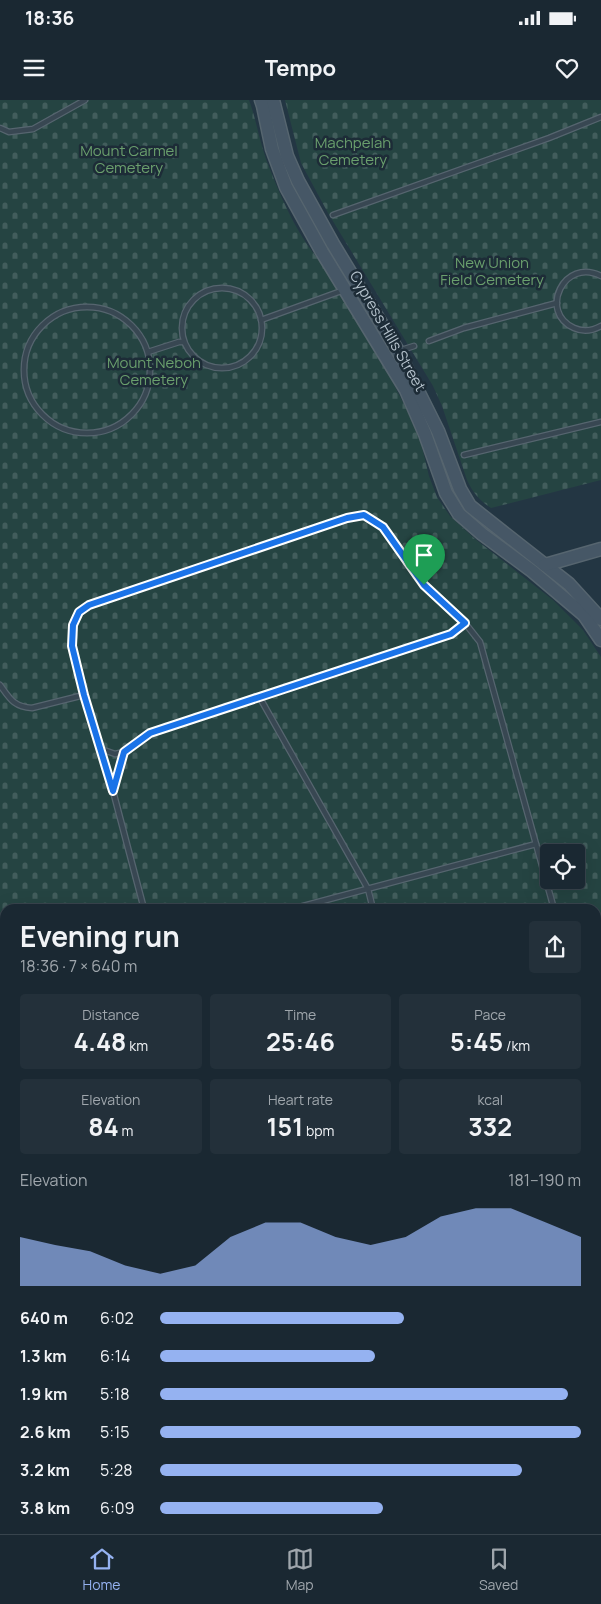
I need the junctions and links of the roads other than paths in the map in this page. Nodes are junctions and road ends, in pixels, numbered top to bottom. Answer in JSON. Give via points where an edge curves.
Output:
{"nodes":[{"id":1,"x":85,"y":100,"type":"edge"},
{"id":2,"x":261,"y":100,"type":"edge"},
{"id":3,"x":273,"y":100,"type":"edge"},
{"id":4,"x":601,"y":118,"type":"edge"},
{"id":5,"x":0,"y":128,"type":"edge"},
{"id":6,"x":333,"y":215,"type":"dead end"},
{"id":7,"x":601,"y":276,"type":"edge"},
{"id":8,"x":351,"y":287,"type":"junction"},
{"id":9,"x":557,"y":303,"type":"junction"},
{"id":10,"x":261,"y":320,"type":"junction"},
{"id":11,"x":601,"y":326,"type":"edge"},
{"id":12,"x":429,"y":341,"type":"dead end"},
{"id":13,"x":184,"y":342,"type":"junction"},
{"id":14,"x":414,"y":346,"type":"dead end"},
{"id":15,"x":398,"y":351,"type":"junction"},
{"id":16,"x":148,"y":352,"type":"junction"},
{"id":17,"x":385,"y":355,"type":"junction"},
{"id":18,"x":601,"y":422,"type":"edge"},
{"id":19,"x":464,"y":455,"type":"dead end"},
{"id":20,"x":601,"y":548,"type":"edge"},
{"id":21,"x":545,"y":565,"type":"junction"},
{"id":22,"x":601,"y":619,"type":"edge"},
{"id":23,"x":465,"y":623,"type":"junction"},
{"id":24,"x":601,"y":640,"type":"edge"},
{"id":25,"x":0,"y":685,"type":"edge"},
{"id":26,"x":84,"y":695,"type":"junction"},
{"id":27,"x":260,"y":698,"type":"junction"},
{"id":28,"x":101,"y":749,"type":"junction"},
{"id":29,"x":124,"y":752,"type":"junction"},
{"id":30,"x":113,"y":791,"type":"junction"},
{"id":31,"x":536,"y":844,"type":"junction"},
{"id":32,"x":368,"y":889,"type":"junction"},
{"id":33,"x":143,"y":904,"type":"edge"},
{"id":34,"x":311,"y":904,"type":"edge"},
{"id":35,"x":372,"y":904,"type":"edge"},
{"id":36,"x":553,"y":904,"type":"edge"}],
"edges":[{"from":1,"to":5,"type":"lane","via":[[33,129],[9,132]]},
{"from":2,"to":8,"type":"street","name":"Cypress Hills Street","via":[[272,149],[286,186],[322,252]]},
{"from":3,"to":8,"type":"street","name":"Cypress Hills Street","via":[[287,156]]},
{"from":4,"to":6,"type":"lane"},
{"from":7,"to":9,"type":"lane","via":[[586,271],[569,277],[560,288]]},
{"from":8,"to":10,"type":"lane"},
{"from":8,"to":15,"type":"street","name":"Cypress Hills Street"},
{"from":8,"to":17,"type":"street","name":"Cypress Hills Street"},
{"from":9,"to":11,"type":"lane","via":[[559,312],[570,326],[586,330]]},
{"from":9,"to":12,"type":"lane","via":[[464,328]]},
{"from":10,"to":13,"type":"lane","via":[[262,331],[256,347],[245,360],[235,365],[223,368],[205,364],[190,352]]},
{"from":10,"to":13,"type":"lane","via":[[245,295],[235,290],[212,289],[199,294],[183,315],[181,329]]},
{"from":13,"to":16,"type":"lane"},
{"from":14,"to":15,"type":"lane"},
{"from":15,"to":17,"type":"lane"},
{"from":15,"to":21,"type":"street","name":"Cypress Hills Street","via":[[438,431],[460,489],[470,506]]},
{"from":16,"to":16,"type":"lane","via":[[151,371],[148,390],[138,408],[124,422],[107,431],[87,434],[59,426],[36,407],[27,390],[24,370],[27,350],[36,333],[50,319],[68,310],[88,307],[108,310],[139,334]]},
{"from":17,"to":24,"type":"street","name":"Cypress Hills Street","via":[[406,390],[446,493],[459,514],[584,615]]},
{"from":18,"to":19,"type":"lane"},
{"from":20,"to":21,"type":"street"},
{"from":21,"to":22,"type":"street","name":"Cypress Hills Street"},
{"from":23,"to":26,"type":"lane","via":[[424,585],[383,527],[364,515],[89,605],[79,612],[73,625],[72,646]]},
{"from":23,"to":27,"type":"lane","via":[[451,634]]},
{"from":23,"to":31,"type":"lane","via":[[480,642]]},
{"from":25,"to":26,"type":"lane","via":[[15,704],[25,708]]},
{"from":26,"to":28,"type":"lane"},
{"from":27,"to":29,"type":"lane","via":[[150,733]]},
{"from":27,"to":32,"type":"lane"},
{"from":28,"to":29,"type":"lane","via":[[115,754]]},
{"from":28,"to":30,"type":"lane"},
{"from":29,"to":30,"type":"lane"},
{"from":30,"to":33,"type":"lane"},
{"from":31,"to":32,"type":"lane"},
{"from":31,"to":36,"type":"lane"},
{"from":32,"to":34,"type":"lane"},
{"from":32,"to":35,"type":"lane"}]}
